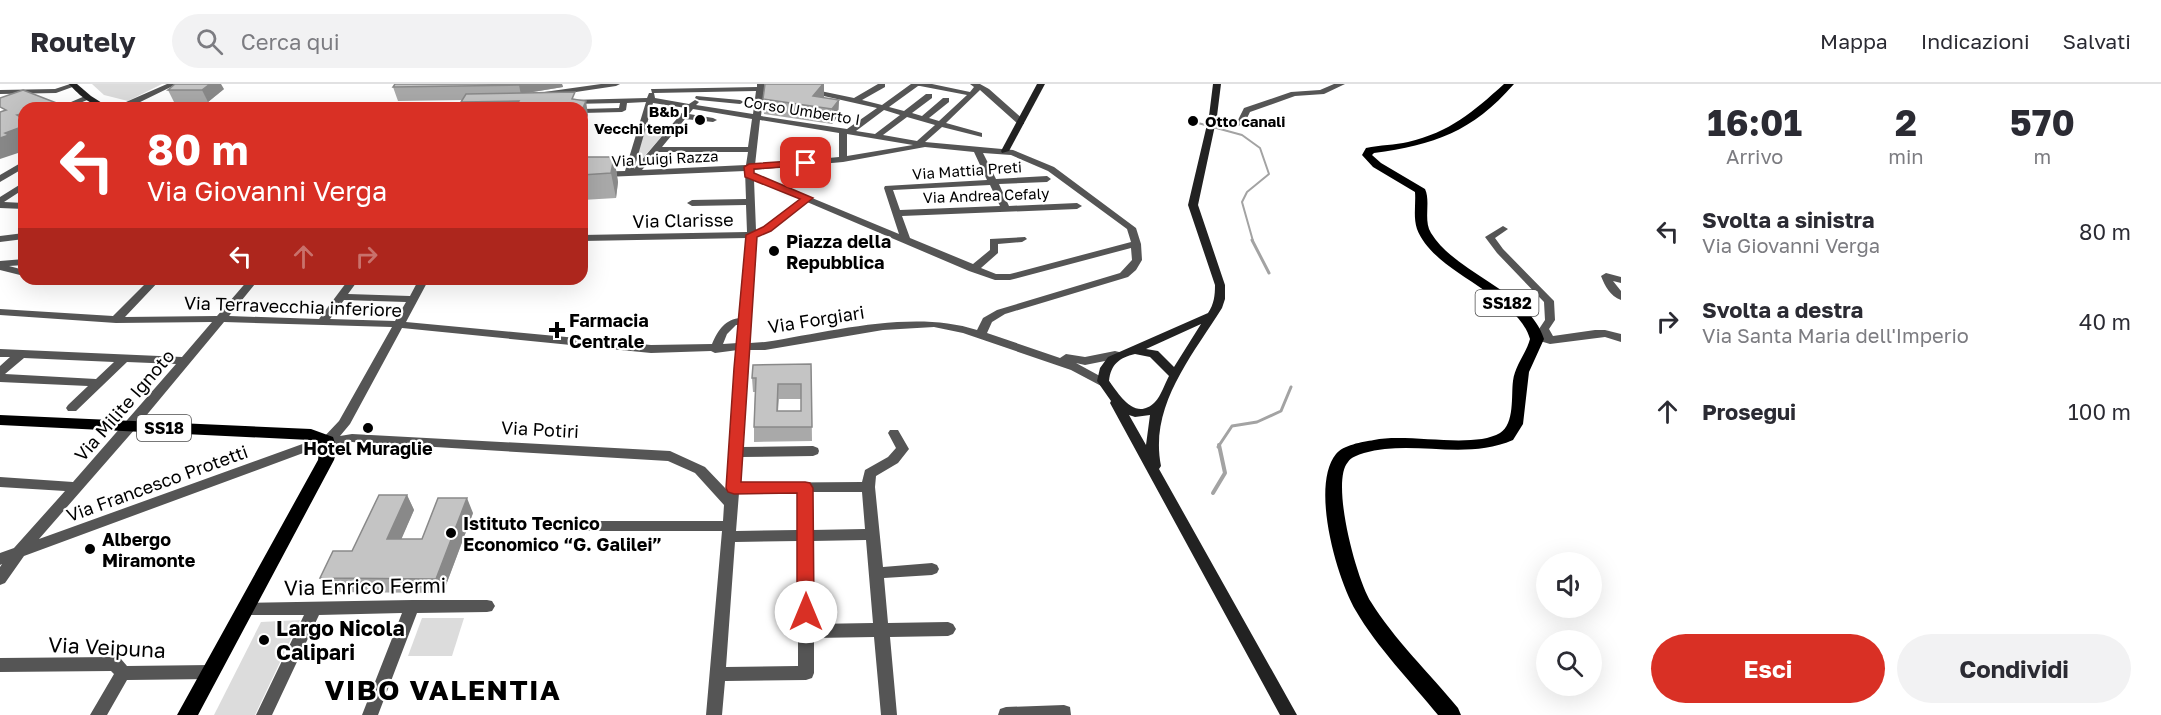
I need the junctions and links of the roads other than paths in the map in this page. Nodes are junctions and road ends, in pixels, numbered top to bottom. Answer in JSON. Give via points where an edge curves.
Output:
{"nodes":[{"id":1,"x":84,"y":84,"type":"edge"},
{"id":2,"x":166,"y":84,"type":"edge"},
{"id":3,"x":172,"y":84,"type":"edge"},
{"id":4,"x":616,"y":84,"type":"edge"},
{"id":5,"x":684,"y":84,"type":"edge"},
{"id":6,"x":821,"y":84,"type":"edge"},
{"id":7,"x":916,"y":84,"type":"edge"},
{"id":8,"x":920,"y":84,"type":"edge"},
{"id":9,"x":1041,"y":84,"type":"edge"},
{"id":10,"x":1217,"y":84,"type":"edge"},
{"id":11,"x":1341,"y":84,"type":"edge"},
{"id":12,"x":1509,"y":84,"type":"edge"},
{"id":13,"x":73,"y":85,"type":"edge"},
{"id":14,"x":882,"y":85,"type":"edge"},
{"id":15,"x":976,"y":85,"type":"edge"},
{"id":16,"x":655,"y":87,"type":"edge"},
{"id":17,"x":708,"y":87,"type":"edge"},
{"id":18,"x":761,"y":87,"type":"edge"},
{"id":19,"x":797,"y":88,"type":"edge"},
{"id":20,"x":779,"y":89,"type":"edge"},
{"id":21,"x":813,"y":91,"type":"junction"},
{"id":22,"x":907,"y":91,"type":"junction"},
{"id":23,"x":0,"y":92,"type":"edge"},
{"id":24,"x":967,"y":96,"type":"junction"},
{"id":25,"x":88,"y":98,"type":"junction"},
{"id":26,"x":584,"y":98,"type":"edge"},
{"id":27,"x":699,"y":98,"type":"junction"},
{"id":28,"x":650,"y":100,"type":"junction"},
{"id":29,"x":857,"y":100,"type":"junction"},
{"id":30,"x":77,"y":102,"type":"edge"},
{"id":31,"x":101,"y":102,"type":"edge"},
{"id":32,"x":111,"y":102,"type":"edge"},
{"id":33,"x":128,"y":102,"type":"edge"},
{"id":34,"x":130,"y":102,"type":"edge"},
{"id":35,"x":534,"y":102,"type":"edge"},
{"id":36,"x":563,"y":102,"type":"edge"},
{"id":37,"x":740,"y":102,"type":"dead end"},
{"id":38,"x":691,"y":106,"type":"junction"},
{"id":39,"x":885,"y":108,"type":"junction"},
{"id":40,"x":720,"y":111,"type":"junction"},
{"id":41,"x":906,"y":114,"type":"junction"},
{"id":42,"x":683,"y":116,"type":"junction"},
{"id":43,"x":757,"y":117,"type":"junction"},
{"id":44,"x":923,"y":119,"type":"junction"},
{"id":45,"x":713,"y":120,"type":"junction"},
{"id":46,"x":1021,"y":122,"type":"junction"},
{"id":47,"x":1212,"y":123,"type":"junction"},
{"id":48,"x":941,"y":124,"type":"junction"},
{"id":49,"x":707,"y":129,"type":"dead end"},
{"id":50,"x":846,"y":131,"type":"junction"},
{"id":51,"x":979,"y":135,"type":"dead end"},
{"id":52,"x":877,"y":136,"type":"junction"},
{"id":53,"x":924,"y":144,"type":"junction"},
{"id":54,"x":655,"y":149,"type":"junction"},
{"id":55,"x":695,"y":149,"type":"junction"},
{"id":56,"x":977,"y":149,"type":"junction"},
{"id":57,"x":753,"y":150,"type":"junction"},
{"id":58,"x":1005,"y":151,"type":"junction"},
{"id":59,"x":843,"y":159,"type":"junction"},
{"id":60,"x":18,"y":168,"type":"edge"},
{"id":61,"x":749,"y":171,"type":"junction"},
{"id":62,"x":684,"y":172,"type":"junction"},
{"id":63,"x":631,"y":174,"type":"junction"},
{"id":64,"x":588,"y":175,"type":"edge"},
{"id":65,"x":0,"y":179,"type":"edge"},
{"id":66,"x":1047,"y":179,"type":"dead end"},
{"id":67,"x":993,"y":182,"type":"junction"},
{"id":68,"x":18,"y":190,"type":"edge"},
{"id":69,"x":807,"y":198,"type":"junction"},
{"id":70,"x":749,"y":202,"type":"junction"},
{"id":71,"x":0,"y":203,"type":"edge"},
{"id":72,"x":692,"y":203,"type":"dead end"},
{"id":73,"x":18,"y":205,"type":"edge"},
{"id":74,"x":1077,"y":206,"type":"dead end"},
{"id":75,"x":1006,"y":209,"type":"junction"},
{"id":76,"x":897,"y":213,"type":"junction"},
{"id":77,"x":1503,"y":229,"type":"dead end"},
{"id":78,"x":752,"y":235,"type":"junction"},
{"id":79,"x":18,"y":237,"type":"edge"},
{"id":80,"x":588,"y":238,"type":"edge"},
{"id":81,"x":0,"y":239,"type":"edge"},
{"id":82,"x":1022,"y":239,"type":"dead end"},
{"id":83,"x":906,"y":240,"type":"junction"},
{"id":84,"x":1136,"y":244,"type":"junction"},
{"id":85,"x":18,"y":263,"type":"edge"},
{"id":86,"x":0,"y":266,"type":"edge"},
{"id":87,"x":973,"y":269,"type":"junction"},
{"id":88,"x":18,"y":271,"type":"edge"},
{"id":89,"x":1621,"y":280,"type":"edge"},
{"id":90,"x":150,"y":285,"type":"edge"},
{"id":91,"x":249,"y":285,"type":"edge"},
{"id":92,"x":350,"y":285,"type":"edge"},
{"id":93,"x":421,"y":285,"type":"edge"},
{"id":94,"x":341,"y":297,"type":"junction"},
{"id":95,"x":1621,"y":297,"type":"edge"},
{"id":96,"x":413,"y":299,"type":"junction"},
{"id":97,"x":0,"y":312,"type":"edge"},
{"id":98,"x":1211,"y":316,"type":"junction"},
{"id":99,"x":221,"y":319,"type":"junction"},
{"id":100,"x":116,"y":320,"type":"junction"},
{"id":101,"x":322,"y":322,"type":"junction"},
{"id":102,"x":744,"y":324,"type":"junction"},
{"id":103,"x":399,"y":325,"type":"junction"},
{"id":104,"x":1615,"y":332,"type":"edge"},
{"id":105,"x":980,"y":336,"type":"junction"},
{"id":106,"x":1621,"y":338,"type":"edge"},
{"id":107,"x":1543,"y":339,"type":"junction"},
{"id":108,"x":585,"y":342,"type":"joint"},
{"id":109,"x":715,"y":349,"type":"junction"},
{"id":110,"x":1135,"y":350,"type":"junction"},
{"id":111,"x":0,"y":353,"type":"edge"},
{"id":112,"x":1032,"y":353,"type":"junction"},
{"id":113,"x":21,"y":354,"type":"junction"},
{"id":114,"x":1115,"y":355,"type":"junction"},
{"id":115,"x":126,"y":357,"type":"junction"},
{"id":116,"x":186,"y":361,"type":"junction"},
{"id":117,"x":0,"y":372,"type":"edge"},
{"id":118,"x":1175,"y":375,"type":"junction"},
{"id":119,"x":0,"y":378,"type":"edge"},
{"id":120,"x":99,"y":383,"type":"junction"},
{"id":121,"x":1105,"y":384,"type":"junction"},
{"id":122,"x":1116,"y":403,"type":"junction"},
{"id":123,"x":1159,"y":405,"type":"junction"},
{"id":124,"x":72,"y":408,"type":"dead end"},
{"id":125,"x":0,"y":420,"type":"edge"},
{"id":126,"x":131,"y":426,"type":"junction"},
{"id":127,"x":894,"y":433,"type":"dead end"},
{"id":128,"x":327,"y":441,"type":"junction"},
{"id":129,"x":813,"y":451,"type":"dead end"},
{"id":130,"x":737,"y":452,"type":"junction"},
{"id":131,"x":1158,"y":479,"type":"junction"},
{"id":132,"x":0,"y":482,"type":"edge"},
{"id":133,"x":76,"y":487,"type":"junction"},
{"id":134,"x":868,"y":487,"type":"junction"},
{"id":135,"x":734,"y":488,"type":"junction"},
{"id":136,"x":805,"y":488,"type":"junction"},
{"id":137,"x":732,"y":506,"type":"junction"},
{"id":138,"x":574,"y":526,"type":"dead end"},
{"id":139,"x":730,"y":531,"type":"junction"},
{"id":140,"x":872,"y":534,"type":"junction"},
{"id":141,"x":805,"y":535,"type":"junction"},
{"id":142,"x":18,"y":553,"type":"junction"},
{"id":143,"x":0,"y":559,"type":"edge"},
{"id":144,"x":932,"y":568,"type":"dead end"},
{"id":145,"x":876,"y":573,"type":"junction"},
{"id":146,"x":0,"y":579,"type":"edge"},
{"id":147,"x":412,"y":606,"type":"junction"},
{"id":148,"x":487,"y":606,"type":"dead end"},
{"id":149,"x":315,"y":608,"type":"junction"},
{"id":150,"x":244,"y":609,"type":"junction"},
{"id":151,"x":948,"y":629,"type":"dead end"},
{"id":152,"x":881,"y":630,"type":"junction"},
{"id":153,"x":806,"y":631,"type":"junction"},
{"id":154,"x":0,"y":665,"type":"edge"},
{"id":155,"x":211,"y":672,"type":"junction"},
{"id":156,"x":123,"y":673,"type":"junction"},
{"id":157,"x":718,"y":674,"type":"junction"},
{"id":158,"x":1064,"y":713,"type":"dead end"},
{"id":159,"x":98,"y":715,"type":"edge"},
{"id":160,"x":188,"y":715,"type":"edge"},
{"id":161,"x":264,"y":715,"type":"edge"},
{"id":162,"x":370,"y":715,"type":"edge"},
{"id":163,"x":714,"y":715,"type":"edge"},
{"id":164,"x":889,"y":715,"type":"edge"},
{"id":165,"x":1006,"y":715,"type":"edge"},
{"id":166,"x":1289,"y":715,"type":"edge"},
{"id":167,"x":1451,"y":715,"type":"edge"}],
"edges":[{"from":1,"to":32,"type":"main road"},
{"from":2,"to":33,"type":"street"},
{"from":3,"to":34,"type":"street"},
{"from":4,"to":26,"type":"street"},
{"from":5,"to":16,"type":"street"},
{"from":5,"to":17,"type":"street"},
{"from":6,"to":21,"type":"street"},
{"from":7,"to":22,"type":"street"},
{"from":8,"to":24,"type":"street"},
{"from":9,"to":46,"type":"main road"},
{"from":10,"to":47,"type":"main road"},
{"from":11,"to":47,"type":"street","via":[[1321,92],[1294,94],[1247,111],[1241,122],[1233,125]]},
{"from":12,"to":107,"type":"main road","number":"SS182","via":[[1461,126],[1430,140],[1370,150],[1367,155],[1373,163],[1420,191],[1419,216],[1434,246],[1529,320]]},
{"from":13,"to":23,"type":"street","via":[[56,91]]},
{"from":13,"to":25,"type":"main road"},
{"from":14,"to":29,"type":"street"},
{"from":15,"to":24,"type":"street"},
{"from":15,"to":46,"type":"street"},
{"from":16,"to":17,"type":"street"},
{"from":16,"to":28,"type":"street"},
{"from":17,"to":18,"type":"street"},
{"from":17,"to":27,"type":"street"},
{"from":18,"to":20,"type":"street"},
{"from":18,"to":43,"type":"street"},
{"from":19,"to":21,"type":"street"},
{"from":21,"to":29,"type":"street","via":[[837,92]]},
{"from":22,"to":39,"type":"street"},
{"from":22,"to":41,"type":"street","via":[[929,96]]},
{"from":24,"to":44,"type":"street","via":[[944,97]]},
{"from":24,"to":48,"type":"street"},
{"from":25,"to":30,"type":"street"},
{"from":25,"to":31,"type":"main road"},
{"from":26,"to":28,"type":"street","name":"Corso Umberto I"},
{"from":26,"to":35,"type":"street"},
{"from":26,"to":36,"type":"street","name":"Corso Umberto I"},
{"from":27,"to":37,"type":"street"},
{"from":27,"to":38,"type":"street"},
{"from":28,"to":38,"type":"street","name":"Corso Umberto I"},
{"from":28,"to":63,"type":"street"},
{"from":29,"to":39,"type":"street"},
{"from":38,"to":40,"type":"street","name":"Corso Umberto I"},
{"from":38,"to":42,"type":"street"},
{"from":39,"to":41,"type":"street"},
{"from":39,"to":50,"type":"street"},
{"from":40,"to":43,"type":"street","name":"Corso Umberto I"},
{"from":40,"to":45,"type":"street"},
{"from":41,"to":44,"type":"street"},
{"from":41,"to":52,"type":"street"},
{"from":42,"to":45,"type":"street"},
{"from":42,"to":54,"type":"street"},
{"from":43,"to":50,"type":"street","name":"Corso Umberto I"},
{"from":43,"to":57,"type":"street"},
{"from":44,"to":48,"type":"street"},
{"from":45,"to":49,"type":"street"},
{"from":46,"to":58,"type":"main road"},
{"from":47,"to":98,"type":"main road","via":[[1193,205],[1220,285],[1220,299]]},
{"from":48,"to":51,"type":"street"},
{"from":48,"to":53,"type":"street"},
{"from":50,"to":52,"type":"street","name":"Corso Umberto I"},
{"from":50,"to":59,"type":"street"},
{"from":52,"to":53,"type":"street","name":"Corso Umberto I"},
{"from":53,"to":56,"type":"street","name":"Corso Umberto I"},
{"from":53,"to":59,"type":"street","name":"Via Luigi Razza"},
{"from":54,"to":55,"type":"street"},
{"from":54,"to":63,"type":"street"},
{"from":55,"to":57,"type":"street"},
{"from":55,"to":62,"type":"street"},
{"from":56,"to":58,"type":"street","name":"Corso Umberto I"},
{"from":56,"to":67,"type":"street"},
{"from":57,"to":61,"type":"street"},
{"from":58,"to":84,"type":"street","name":"Corso Umberto I","via":[[1041,164],[1101,203],[1131,228]]},
{"from":59,"to":61,"type":"street","name":"Via Luigi Razza"},
{"from":60,"to":65,"type":"street"},
{"from":61,"to":62,"type":"street","name":"Via Luigi Razza"},
{"from":61,"to":69,"type":"street"},
{"from":61,"to":70,"type":"street"},
{"from":62,"to":63,"type":"street","name":"Via Luigi Razza"},
{"from":63,"to":64,"type":"street","name":"Via Luigi Razza"},
{"from":66,"to":67,"type":"street","name":"Via Mattia Preti"},
{"from":67,"to":75,"type":"street"},
{"from":67,"to":76,"type":"street","name":"Via Mattia Preti","via":[[888,188]]},
{"from":68,"to":71,"type":"street"},
{"from":69,"to":78,"type":"street","via":[[767,229]]},
{"from":69,"to":83,"type":"street"},
{"from":70,"to":72,"type":"street"},
{"from":70,"to":78,"type":"street"},
{"from":71,"to":73,"type":"street"},
{"from":74,"to":75,"type":"street","name":"Via Andrea Cefaly"},
{"from":75,"to":76,"type":"street","name":"Via Andrea Cefaly"},
{"from":76,"to":83,"type":"street"},
{"from":77,"to":107,"type":"street","via":[[1491,237],[1495,244],[1549,301],[1550,320]]},
{"from":78,"to":80,"type":"street","name":"Via Clarisse"},
{"from":78,"to":102,"type":"street"},
{"from":79,"to":81,"type":"street"},
{"from":82,"to":87,"type":"street","via":[[993,241],[995,251]]},
{"from":83,"to":87,"type":"street"},
{"from":84,"to":87,"type":"street","via":[[1010,277],[995,277]]},
{"from":84,"to":105,"type":"street","via":[[1137,260],[1124,275],[1001,312],[987,320]]},
{"from":85,"to":86,"type":"street"},
{"from":86,"to":88,"type":"street"},
{"from":89,"to":95,"type":"street","via":[[1606,276]]},
{"from":90,"to":100,"type":"street"},
{"from":91,"to":99,"type":"street","name":"Via Milite Ignoto"},
{"from":92,"to":94,"type":"street"},
{"from":93,"to":96,"type":"street"},
{"from":94,"to":96,"type":"street"},
{"from":94,"to":101,"type":"street"},
{"from":96,"to":103,"type":"street"},
{"from":97,"to":100,"type":"street","name":"Via Terravecchia inferiore"},
{"from":98,"to":110,"type":"main road"},
{"from":98,"to":118,"type":"main road"},
{"from":99,"to":100,"type":"street","name":"Via Terravecchia inferiore"},
{"from":99,"to":101,"type":"street","name":"Via Terravecchia inferiore"},
{"from":99,"to":116,"type":"street","name":"Via Milite Ignoto"},
{"from":101,"to":103,"type":"street","name":"Via Terravecchia inferiore"},
{"from":102,"to":109,"type":"street","via":[[732,322]]},
{"from":102,"to":130,"type":"street"},
{"from":103,"to":108,"type":"street","name":"Via Terravecchia inferiore"},
{"from":103,"to":128,"type":"street","via":[[344,424]]},
{"from":104,"to":106,"type":"street"},
{"from":104,"to":107,"type":"street"},
{"from":105,"to":109,"type":"street","name":"Via Forgiari","via":[[950,327],[917,325]]},
{"from":105,"to":112,"type":"street","name":"Via Forgiari"},
{"from":107,"to":167,"type":"main road","number":"SS182","via":[[1522,372],[1516,423],[1505,438],[1482,444],[1398,443],[1368,447],[1341,458],[1334,475],[1342,549],[1360,602]]},
{"from":108,"to":109,"type":"street","name":"Via Forgiari","via":[[651,349]]},
{"from":110,"to":114,"type":"main road"},
{"from":110,"to":118,"type":"main road","via":[[1154,354]]},
{"from":111,"to":113,"type":"street"},
{"from":112,"to":114,"type":"street","via":[[1085,361]]},
{"from":112,"to":121,"type":"street","via":[[1075,367]]},
{"from":113,"to":115,"type":"street"},
{"from":113,"to":117,"type":"street"},
{"from":114,"to":121,"type":"main road","via":[[1105,367]]},
{"from":115,"to":116,"type":"street"},
{"from":115,"to":120,"type":"street"},
{"from":116,"to":126,"type":"street","name":"Via Milite Ignoto"},
{"from":118,"to":123,"type":"main road"},
{"from":119,"to":120,"type":"street"},
{"from":120,"to":124,"type":"street"},
{"from":121,"to":122,"type":"main road"},
{"from":122,"to":123,"type":"main road","via":[[1135,413]]},
{"from":122,"to":131,"type":"main road"},
{"from":123,"to":131,"type":"main road","via":[[1151,447]]},
{"from":125,"to":126,"type":"main road","number":"SS18"},
{"from":126,"to":128,"type":"main road","number":"SS18","via":[[311,435]]},
{"from":126,"to":133,"type":"street","name":"Via Milite Ignoto"},
{"from":127,"to":134,"type":"street","via":[[903,449],[893,460],[870,472]]},
{"from":128,"to":137,"type":"street","name":"Via Potiri","via":[[352,438],[670,456],[700,470]]},
{"from":128,"to":142,"type":"street","name":"Via Francesco Protetti"},
{"from":128,"to":150,"type":"main road","via":[[326,460]]},
{"from":129,"to":130,"type":"street"},
{"from":130,"to":135,"type":"street"},
{"from":131,"to":166,"type":"main road"},
{"from":132,"to":133,"type":"street"},
{"from":133,"to":142,"type":"street","name":"Via Milite Ignoto"},
{"from":134,"to":136,"type":"street"},
{"from":134,"to":140,"type":"street"},
{"from":135,"to":136,"type":"street"},
{"from":135,"to":137,"type":"street"},
{"from":136,"to":141,"type":"street"},
{"from":137,"to":139,"type":"street"},
{"from":138,"to":139,"type":"street"},
{"from":139,"to":141,"type":"street"},
{"from":139,"to":157,"type":"street"},
{"from":140,"to":141,"type":"street"},
{"from":140,"to":145,"type":"street"},
{"from":141,"to":153,"type":"street"},
{"from":142,"to":143,"type":"street","name":"Via Francesco Protetti"},
{"from":142,"to":146,"type":"street","name":"Via Milite Ignoto"},
{"from":144,"to":145,"type":"street"},
{"from":145,"to":152,"type":"street"},
{"from":147,"to":148,"type":"street","name":"Via Enrico Fermi"},
{"from":147,"to":149,"type":"street","name":"Via Enrico Fermi"},
{"from":147,"to":162,"type":"street"},
{"from":149,"to":150,"type":"street","name":"Via Enrico Fermi"},
{"from":149,"to":161,"type":"street"},
{"from":150,"to":155,"type":"main road"},
{"from":151,"to":152,"type":"street"},
{"from":152,"to":153,"type":"street"},
{"from":152,"to":164,"type":"street"},
{"from":153,"to":157,"type":"street","via":[[806,673]]},
{"from":154,"to":156,"type":"street","name":"Via Veipuna","via":[[116,664]]},
{"from":155,"to":156,"type":"street","name":"Via Veipuna"},
{"from":155,"to":160,"type":"main road"},
{"from":156,"to":159,"type":"street"},
{"from":157,"to":163,"type":"street"},
{"from":158,"to":165,"type":"street"}]}
